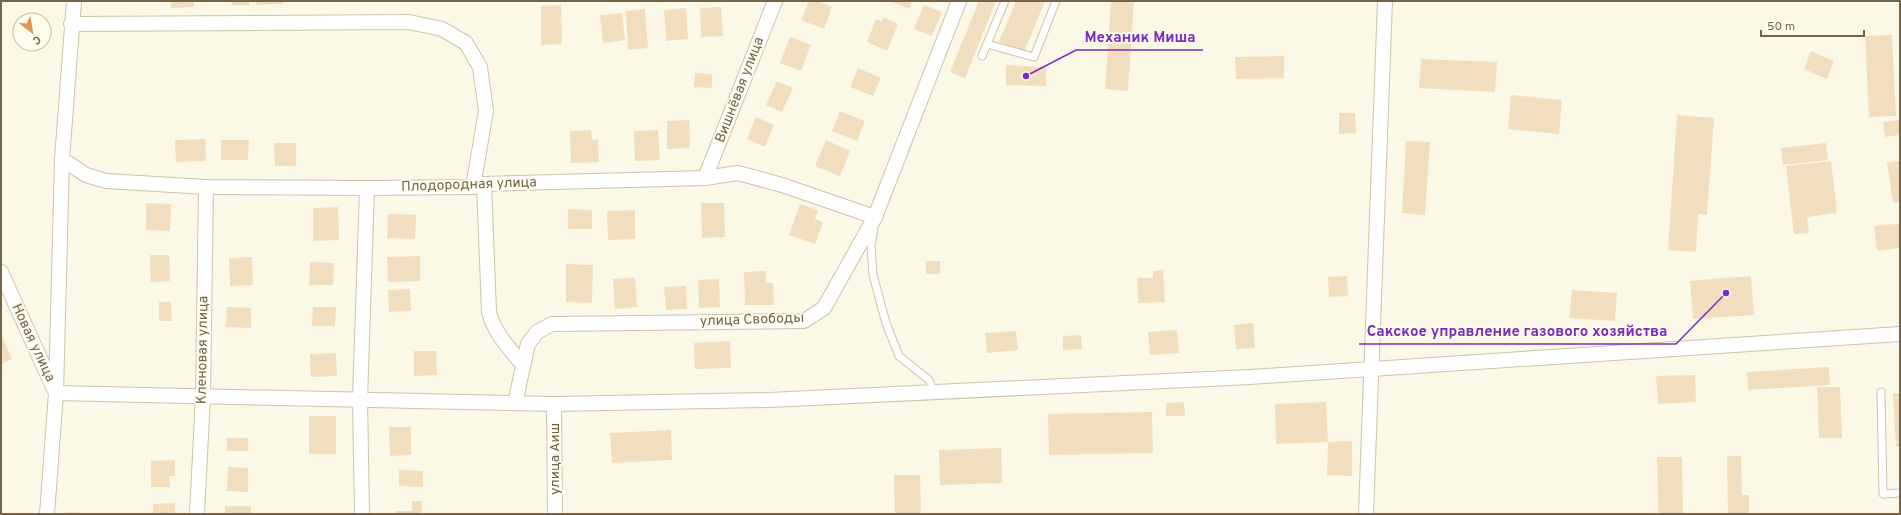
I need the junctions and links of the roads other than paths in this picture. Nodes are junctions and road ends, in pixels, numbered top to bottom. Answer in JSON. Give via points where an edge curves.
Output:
{"nodes":[{"id":1,"x":74,"y":1,"type":"edge"},
{"id":2,"x":775,"y":1,"type":"edge"},
{"id":3,"x":959,"y":1,"type":"edge"},
{"id":4,"x":1005,"y":1,"type":"edge"},
{"id":5,"x":1056,"y":1,"type":"edge"},
{"id":6,"x":1385,"y":1,"type":"edge"},
{"id":7,"x":71,"y":24,"type":"junction"},
{"id":8,"x":987,"y":44,"type":"junction"},
{"id":9,"x":982,"y":56,"type":"dead end"},
{"id":10,"x":62,"y":159,"type":"junction"},
{"id":11,"x":705,"y":178,"type":"junction"},
{"id":12,"x":478,"y":185,"type":"junction"},
{"id":13,"x":206,"y":187,"type":"junction"},
{"id":14,"x":367,"y":188,"type":"junction"},
{"id":15,"x":875,"y":217,"type":"junction"},
{"id":16,"x":1,"y":272,"type":"edge"},
{"id":17,"x":1900,"y":334,"type":"edge"},
{"id":18,"x":523,"y":365,"type":"junction"},
{"id":19,"x":1372,"y":369,"type":"junction"},
{"id":20,"x":934,"y":392,"type":"junction"},
{"id":21,"x":1881,"y":392,"type":"dead end"},
{"id":22,"x":56,"y":393,"type":"junction"},
{"id":23,"x":203,"y":396,"type":"junction"},
{"id":24,"x":360,"y":399,"type":"junction"},
{"id":25,"x":516,"y":403,"type":"junction"},
{"id":26,"x":554,"y":404,"type":"junction"},
{"id":27,"x":1900,"y":493,"type":"edge"},
{"id":28,"x":47,"y":514,"type":"edge"},
{"id":29,"x":197,"y":514,"type":"edge"},
{"id":30,"x":362,"y":514,"type":"edge"},
{"id":31,"x":555,"y":514,"type":"edge"},
{"id":32,"x":1366,"y":514,"type":"edge"}],
"edges":[{"from":1,"to":7,"type":"street"},
{"from":2,"to":11,"type":"street","name":"Вишнёвая улица"},
{"from":3,"to":15,"type":"street","name":"улица Свободы"},
{"from":4,"to":8,"type":"lane"},
{"from":5,"to":8,"type":"lane","via":[[1034,57]]},
{"from":6,"to":19,"type":"street"},
{"from":7,"to":10,"type":"street"},
{"from":7,"to":12,"type":"street","via":[[409,22],[442,29],[466,43],[480,67],[486,111]]},
{"from":8,"to":9,"type":"lane"},
{"from":10,"to":13,"type":"street","name":"Плодородная улица","via":[[86,175],[106,181]]},
{"from":10,"to":22,"type":"street"},
{"from":11,"to":12,"type":"street","name":"Плодородная улица"},
{"from":11,"to":15,"type":"street","name":"Плодородная улица","via":[[738,173],[782,185]]},
{"from":12,"to":14,"type":"street","name":"Плодородная улица"},
{"from":12,"to":18,"type":"street","via":[[489,312],[496,330]]},
{"from":13,"to":14,"type":"street","name":"Плодородная улица"},
{"from":13,"to":23,"type":"street","name":"Кленовая улица"},
{"from":14,"to":24,"type":"street"},
{"from":15,"to":18,"type":"street","name":"улица Свободы","via":[[824,308],[804,321],[552,324],[537,332],[528,344]]},
{"from":15,"to":20,"type":"lane","via":[[871,246],[873,275],[886,323],[899,356],[929,380]]},
{"from":16,"to":22,"type":"street","name":"Новая улица"},
{"from":17,"to":19,"type":"street"},
{"from":18,"to":25,"type":"street","name":"улица Свободы"},
{"from":19,"to":20,"type":"street"},
{"from":19,"to":32,"type":"street"},
{"from":20,"to":26,"type":"street","via":[[770,400]]},
{"from":21,"to":27,"type":"lane","via":[[1883,494]]},
{"from":22,"to":23,"type":"street"},
{"from":22,"to":28,"type":"street"},
{"from":23,"to":24,"type":"street"},
{"from":23,"to":29,"type":"street","name":"Кленовая улица"},
{"from":24,"to":25,"type":"street"},
{"from":24,"to":30,"type":"street"},
{"from":25,"to":26,"type":"street"},
{"from":26,"to":31,"type":"street","name":"улица Аиш"}]}
